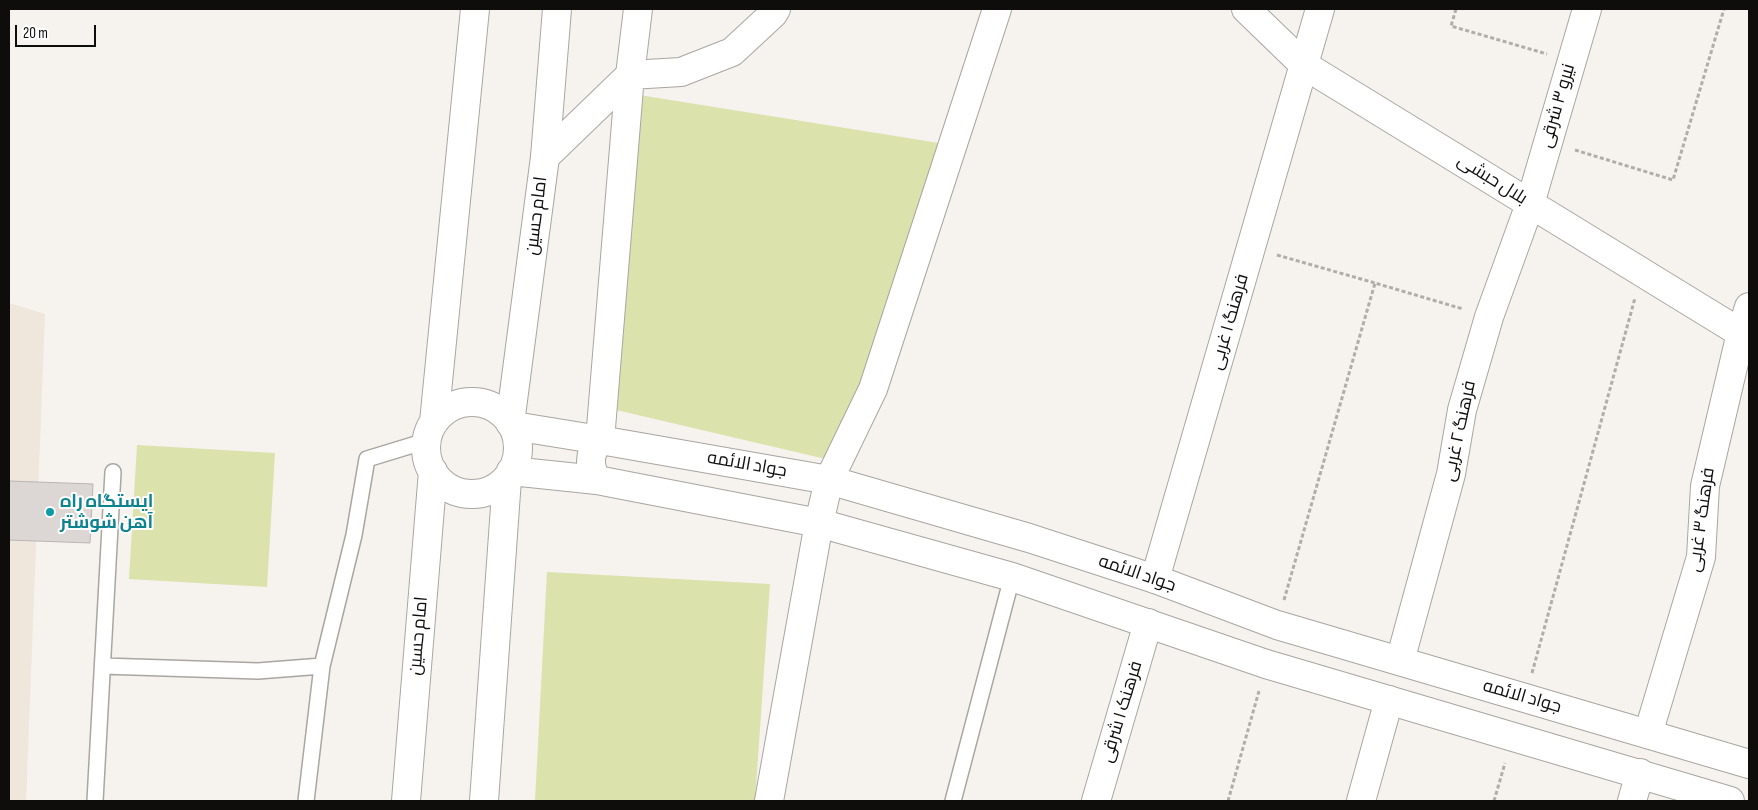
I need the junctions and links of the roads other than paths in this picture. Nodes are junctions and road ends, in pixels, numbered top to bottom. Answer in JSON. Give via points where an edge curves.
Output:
{"nodes":[{"id":1,"x":557,"y":9,"type":"edge"},
{"id":2,"x":638,"y":9,"type":"edge"},
{"id":3,"x":776,"y":9,"type":"edge"},
{"id":4,"x":997,"y":9,"type":"edge"},
{"id":5,"x":1246,"y":9,"type":"edge"},
{"id":6,"x":1320,"y":9,"type":"edge"},
{"id":7,"x":1587,"y":9,"type":"edge"},
{"id":8,"x":474,"y":17,"type":"edge"},
{"id":9,"x":1304,"y":65,"type":"junction"},
{"id":10,"x":630,"y":75,"type":"junction"},
{"id":11,"x":545,"y":157,"type":"junction"},
{"id":12,"x":1530,"y":204,"type":"junction"},
{"id":13,"x":1749,"y":307,"type":"edge"},
{"id":14,"x":1745,"y":335,"type":"edge"},
{"id":15,"x":512,"y":424,"type":"junction"},
{"id":16,"x":430,"y":431,"type":"junction"},
{"id":17,"x":600,"y":440,"type":"junction"},
{"id":18,"x":433,"y":471,"type":"junction"},
{"id":19,"x":114,"y":472,"type":"dead end"},
{"id":20,"x":509,"y":475,"type":"junction"},
{"id":21,"x":596,"y":480,"type":"junction"},
{"id":22,"x":829,"y":480,"type":"junction"},
{"id":23,"x":819,"y":523,"type":"junction"},
{"id":24,"x":1012,"y":577,"type":"junction"},
{"id":25,"x":1156,"y":579,"type":"junction"},
{"id":26,"x":1148,"y":624,"type":"junction"},
{"id":27,"x":1400,"y":661,"type":"junction"},
{"id":28,"x":103,"y":666,"type":"junction"},
{"id":29,"x":322,"y":666,"type":"junction"},
{"id":30,"x":1389,"y":700,"type":"junction"},
{"id":31,"x":1648,"y":734,"type":"junction"},
{"id":32,"x":1749,"y":764,"type":"edge"},
{"id":33,"x":1640,"y":773,"type":"junction"},
{"id":34,"x":95,"y":801,"type":"edge"},
{"id":35,"x":306,"y":801,"type":"edge"},
{"id":36,"x":406,"y":801,"type":"edge"},
{"id":37,"x":484,"y":801,"type":"edge"},
{"id":38,"x":768,"y":801,"type":"edge"},
{"id":39,"x":953,"y":801,"type":"edge"},
{"id":40,"x":1096,"y":801,"type":"edge"},
{"id":41,"x":1360,"y":801,"type":"edge"},
{"id":42,"x":1632,"y":801,"type":"edge"},
{"id":43,"x":1730,"y":801,"type":"edge"}],
"edges":[{"from":1,"to":11,"type":"street","name":"امام حسین"},
{"from":2,"to":10,"type":"street"},
{"from":3,"to":10,"type":"street","via":[[732,52],[681,72]]},
{"from":4,"to":22,"type":"street","via":[[873,389]]},
{"from":5,"to":9,"type":"street","name":"بلال حبشی"},
{"from":6,"to":9,"type":"street","name":"فرهنگ ۱ غربی"},
{"from":7,"to":12,"type":"street","name":"نیرو ۳ شرقی"},
{"from":8,"to":16,"type":"street"},
{"from":9,"to":12,"type":"street","name":"بلال حبشی"},
{"from":9,"to":25,"type":"street","name":"فرهنگ ۱ غربی"},
{"from":10,"to":11,"type":"street"},
{"from":10,"to":17,"type":"street"},
{"from":11,"to":15,"type":"street","name":"امام حسین"},
{"from":12,"to":14,"type":"street","name":"بلال حبشی"},
{"from":12,"to":27,"type":"street","name":"فرهنگ ۲ غربی","via":[[1489,317],[1462,410],[1452,474]]},
{"from":13,"to":14,"type":"street","name":"فرهنگ ۳ غربی"},
{"from":14,"to":31,"type":"street","name":"فرهنگ ۳ غربی","via":[[1705,486],[1701,557]]},
{"from":15,"to":16,"type":"street","via":[[501,412],[484,403],[465,402],[447,409]]},
{"from":15,"to":17,"type":"street","name":"جواد الائمه"},
{"from":15,"to":20,"type":"street","via":[[518,445],[515,464]]},
{"from":16,"to":18,"type":"street","via":[[428,460]]},
{"from":16,"to":29,"type":"lane","via":[[367,459],[354,534]]},
{"from":17,"to":21,"type":"street","via":[[590,464]]},
{"from":17,"to":22,"type":"street","name":"جواد الائمه"},
{"from":18,"to":20,"type":"street","via":[[452,489],[470,494],[489,491]]},
{"from":18,"to":36,"type":"street","name":"امام حسین"},
{"from":19,"to":28,"type":"lane"},
{"from":20,"to":21,"type":"street"},
{"from":20,"to":37,"type":"street"},
{"from":21,"to":23,"type":"street"},
{"from":22,"to":23,"type":"street"},
{"from":22,"to":25,"type":"street","name":"جواد الائمه"},
{"from":23,"to":24,"type":"street"},
{"from":23,"to":38,"type":"street"},
{"from":24,"to":26,"type":"street"},
{"from":24,"to":39,"type":"lane"},
{"from":25,"to":27,"type":"street","name":"جواد الائمه","via":[[1277,625]]},
{"from":26,"to":30,"type":"street","via":[[1266,664]]},
{"from":26,"to":40,"type":"street","name":"فرهنک ۱ شرقی"},
{"from":27,"to":31,"type":"street","name":"جواد الائمه"},
{"from":28,"to":29,"type":"lane","via":[[258,671]]},
{"from":28,"to":34,"type":"lane"},
{"from":29,"to":35,"type":"lane"},
{"from":30,"to":33,"type":"street"},
{"from":30,"to":41,"type":"street"},
{"from":31,"to":32,"type":"street","name":"جواد الائمه"},
{"from":33,"to":42,"type":"street"},
{"from":33,"to":43,"type":"street"}]}
